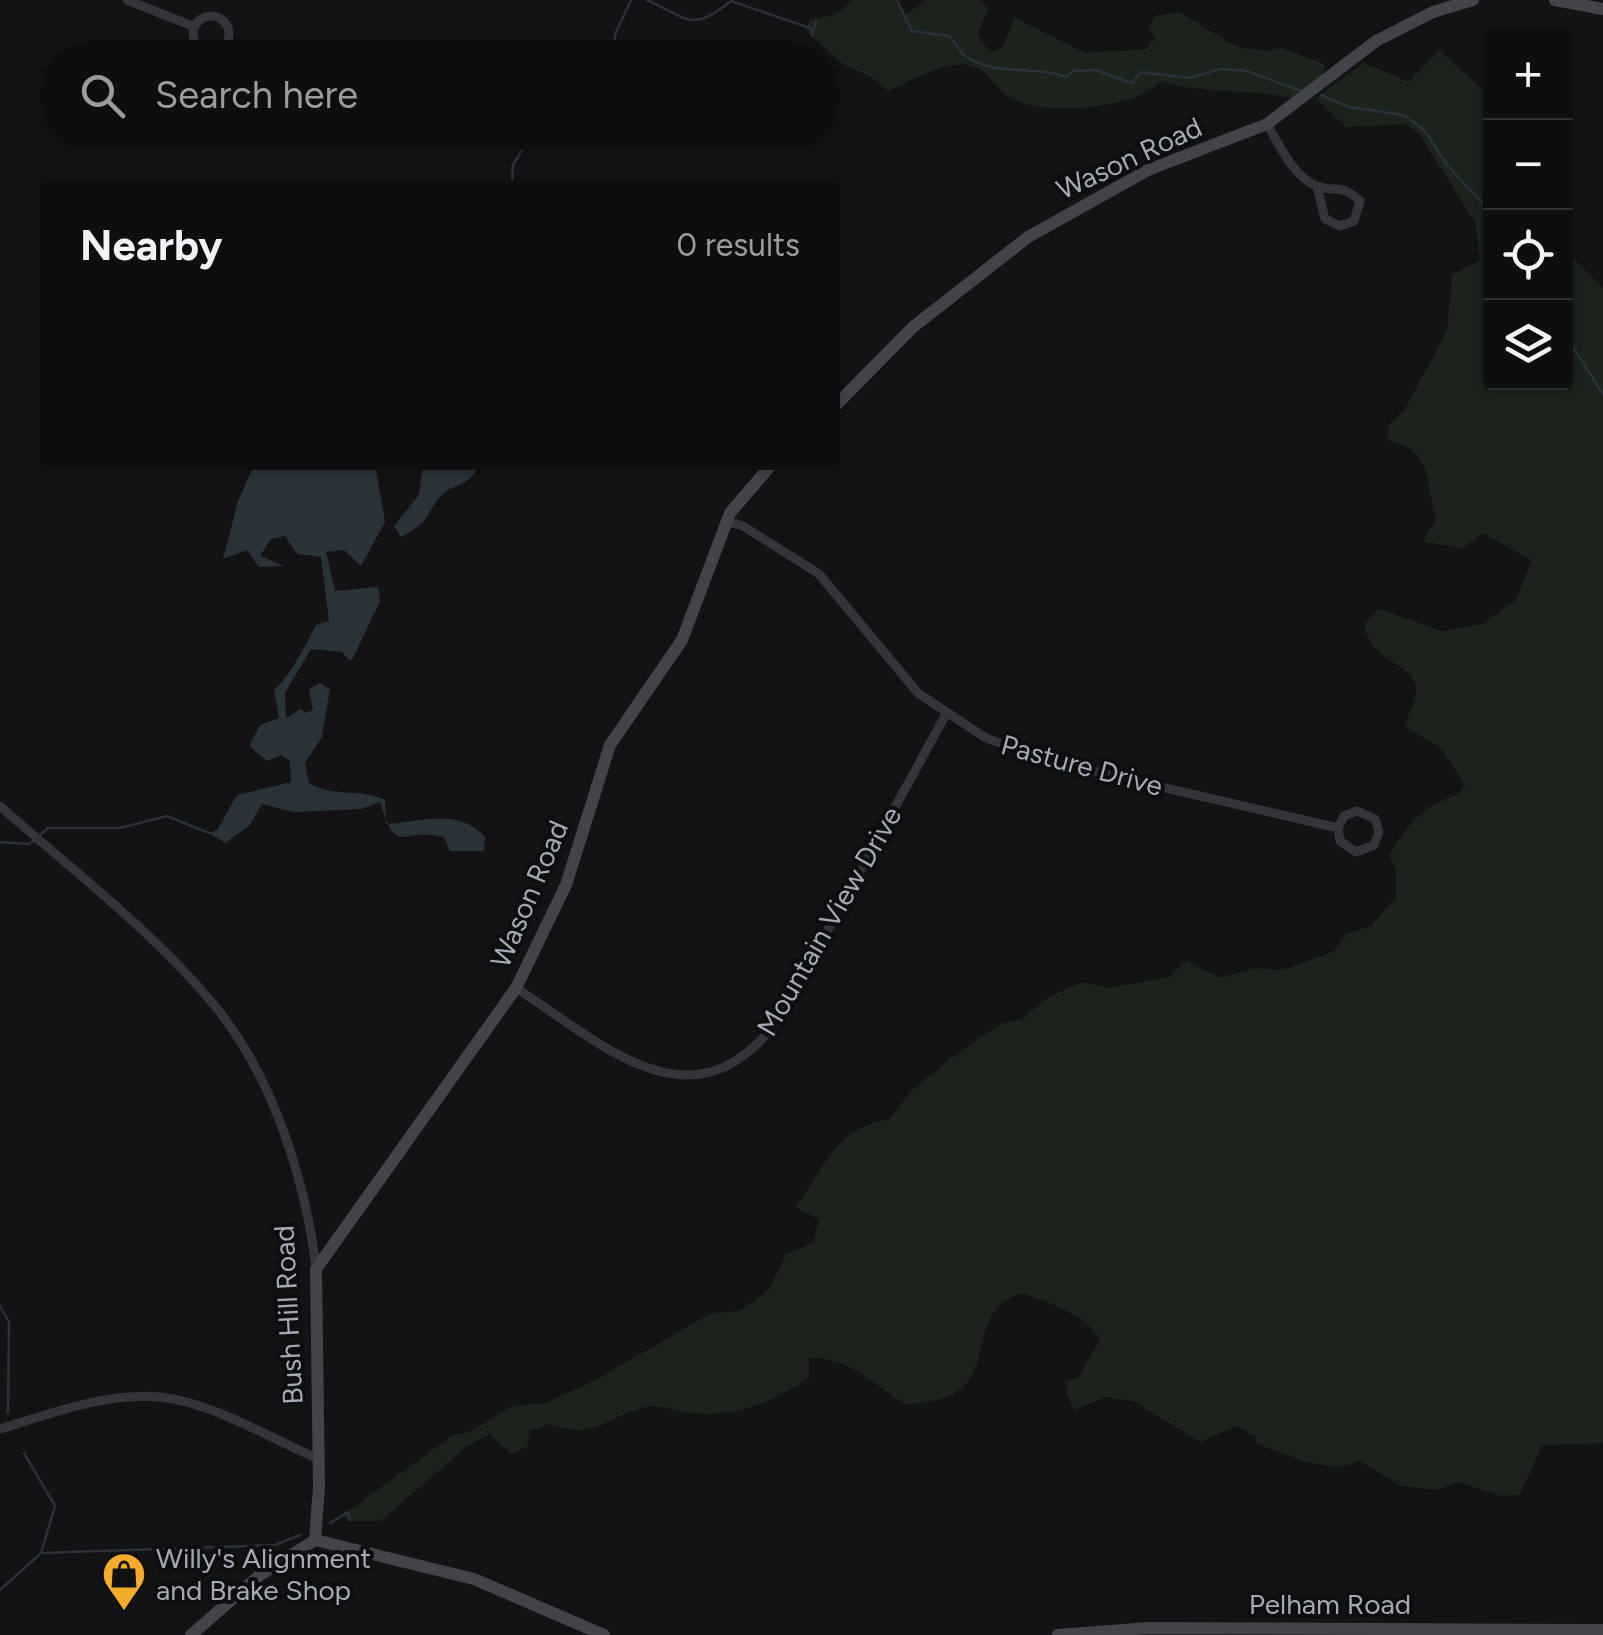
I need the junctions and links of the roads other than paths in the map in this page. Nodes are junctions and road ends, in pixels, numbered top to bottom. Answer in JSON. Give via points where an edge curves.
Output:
{"nodes":[{"id":1,"x":127,"y":0,"type":"edge"},
{"id":2,"x":1472,"y":0,"type":"edge"},
{"id":3,"x":1555,"y":0,"type":"edge"},
{"id":4,"x":1603,"y":8,"type":"edge"},
{"id":5,"x":195,"y":28,"type":"junction"},
{"id":6,"x":194,"y":40,"type":"edge"},
{"id":7,"x":228,"y":40,"type":"edge"},
{"id":8,"x":1267,"y":124,"type":"junction"},
{"id":9,"x":1317,"y":186,"type":"junction"},
{"id":10,"x":840,"y":401,"type":"edge"},
{"id":11,"x":765,"y":470,"type":"edge"},
{"id":12,"x":726,"y":521,"type":"junction"},
{"id":13,"x":946,"y":714,"type":"junction"},
{"id":14,"x":0,"y":806,"type":"edge"},
{"id":15,"x":1338,"y":828,"type":"junction"},
{"id":16,"x":516,"y":988,"type":"junction"},
{"id":17,"x":316,"y":1269,"type":"junction"},
{"id":18,"x":0,"y":1429,"type":"edge"},
{"id":19,"x":319,"y":1458,"type":"junction"},
{"id":20,"x":315,"y":1540,"type":"junction"},
{"id":21,"x":1603,"y":1630,"type":"edge"},
{"id":22,"x":192,"y":1635,"type":"edge"},
{"id":23,"x":604,"y":1635,"type":"edge"},
{"id":24,"x":1058,"y":1635,"type":"edge"}],
"edges":[{"from":1,"to":5,"type":"street"},
{"from":2,"to":8,"type":"street","name":"Wason Road","via":[[1376,41]]},
{"from":3,"to":4,"type":"street"},
{"from":5,"to":6,"type":"street"},
{"from":5,"to":7,"type":"street","via":[[203,18],[220,18]]},
{"from":8,"to":9,"type":"street","via":[[1301,175]]},
{"from":8,"to":10,"type":"street","name":"Wason Road","via":[[1148,170],[1012,246],[886,351]]},
{"from":9,"to":9,"type":"street","via":[[1341,187],[1354,196],[1361,205],[1354,221],[1340,226],[1325,219]]},
{"from":11,"to":12,"type":"street","name":"Wason Road"},
{"from":12,"to":13,"type":"street","name":"Pasture Drive","via":[[818,574],[905,680]]},
{"from":12,"to":16,"type":"street","name":"Wason Road","via":[[682,640],[610,744],[566,885]]},
{"from":13,"to":15,"type":"street","name":"Pasture Drive","via":[[1019,752]]},
{"from":13,"to":16,"type":"street","name":"Mountain View Drive","via":[[782,1014],[740,1060],[696,1076],[650,1070]]},
{"from":14,"to":17,"type":"street","name":"Bush Hill Road","via":[[163,952],[221,1014],[288,1146]]},
{"from":15,"to":15,"type":"street","name":"Pasture Drive","via":[[1344,846],[1356,852],[1374,845],[1379,832],[1375,820],[1357,811]]},
{"from":16,"to":17,"type":"street","name":"Wason Road"},
{"from":17,"to":19,"type":"street","name":"Bush Hill Road"},
{"from":18,"to":19,"type":"street","via":[[105,1401],[160,1398],[196,1406]]},
{"from":19,"to":20,"type":"street","name":"Bush Hill Road"},
{"from":20,"to":22,"type":"street","via":[[260,1575]]},
{"from":20,"to":23,"type":"street","via":[[474,1578]]},
{"from":21,"to":24,"type":"street","name":"Pelham Road","via":[[1149,1628]]}]}
